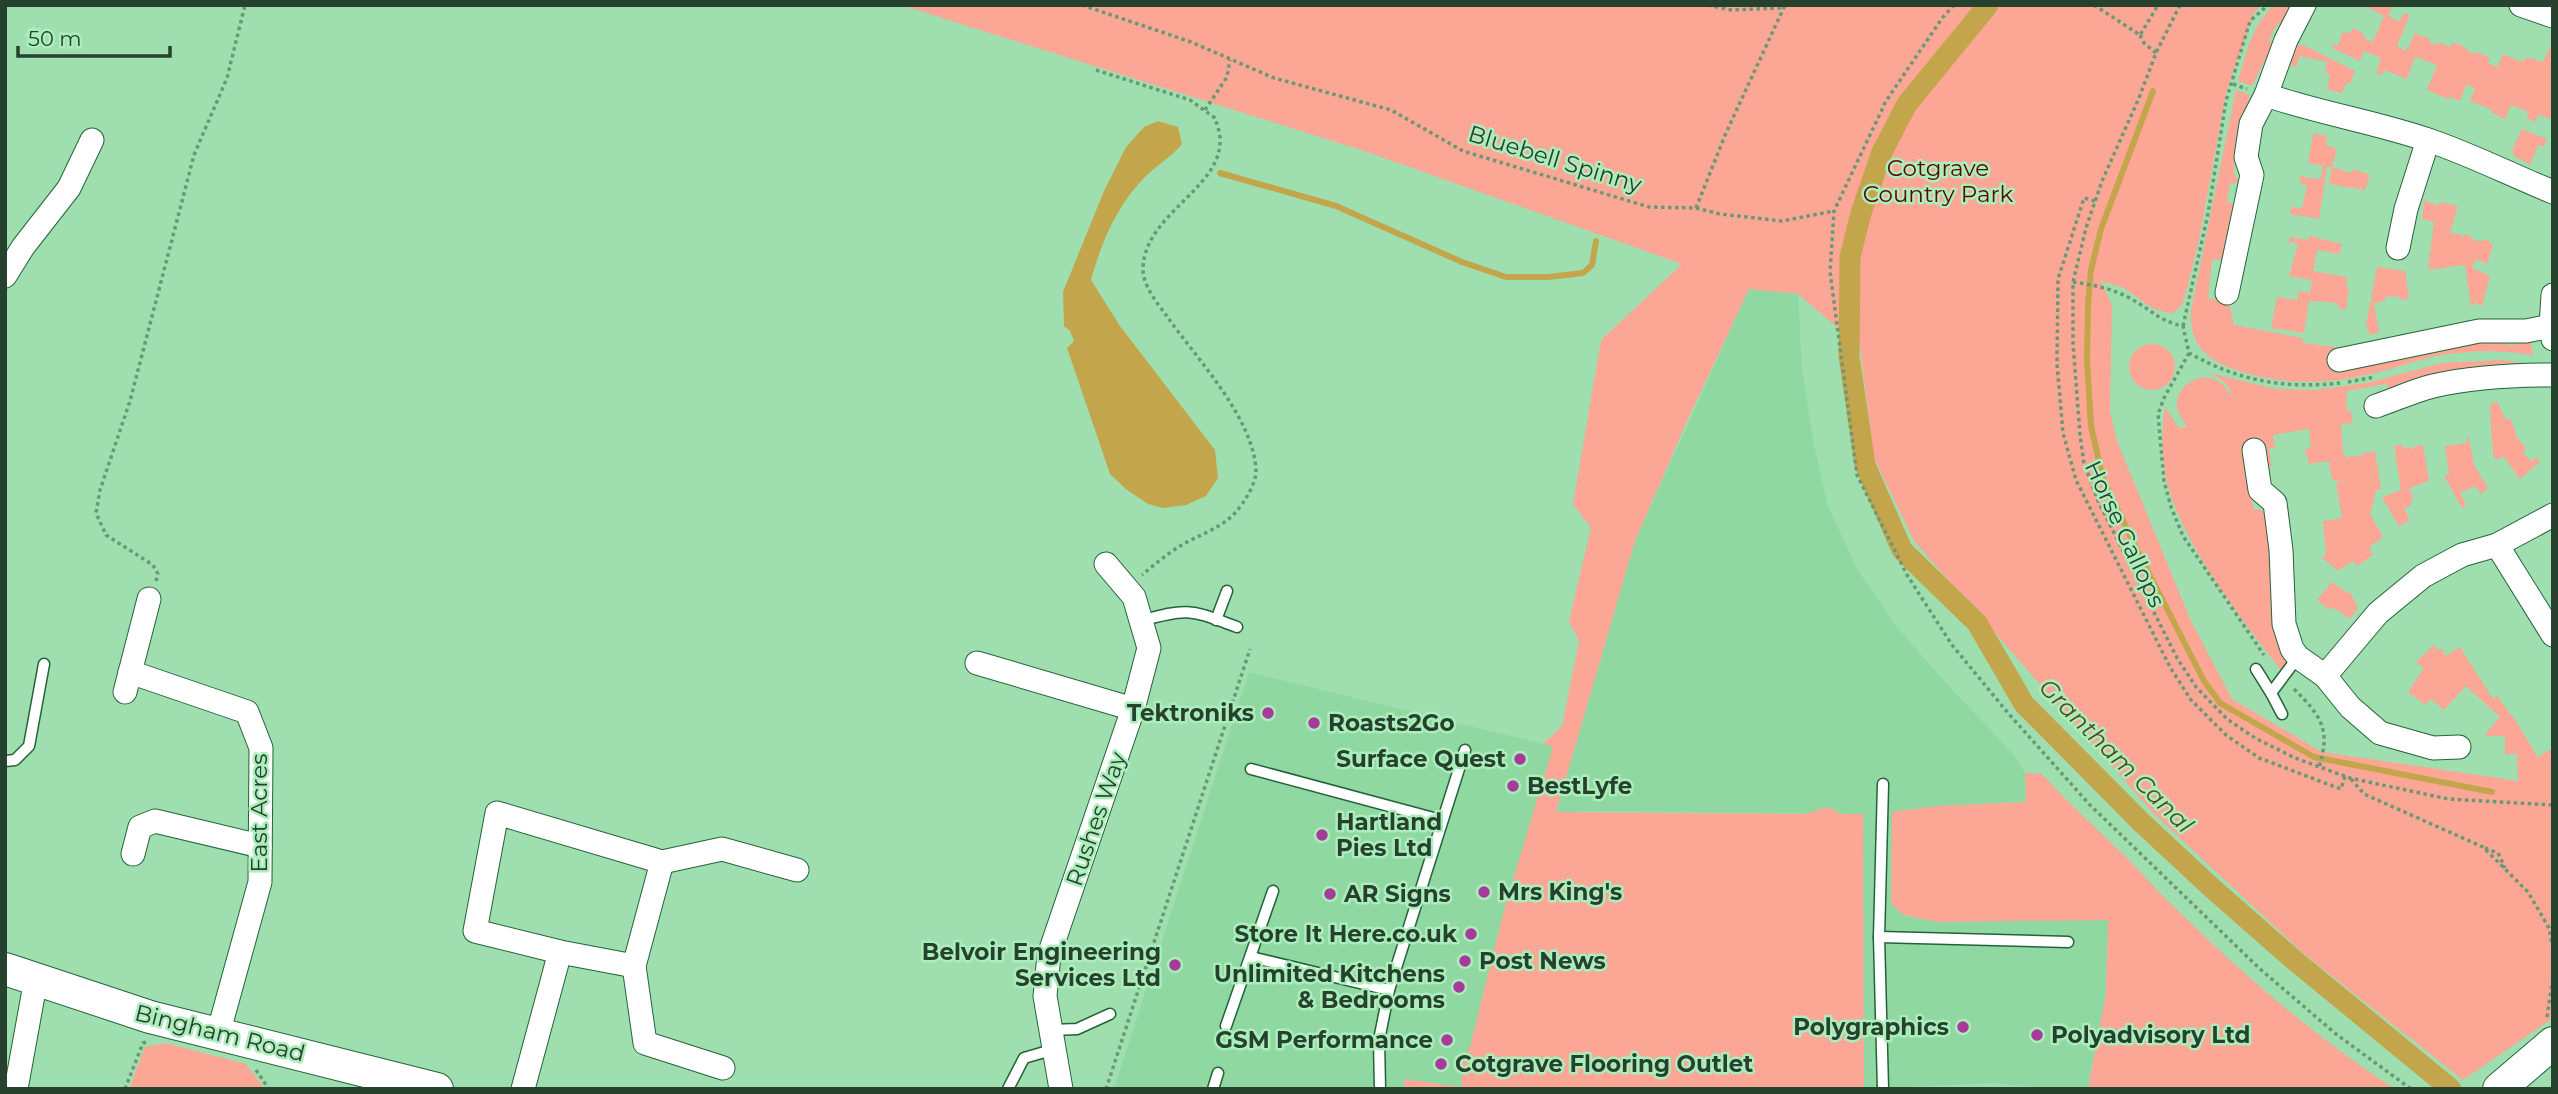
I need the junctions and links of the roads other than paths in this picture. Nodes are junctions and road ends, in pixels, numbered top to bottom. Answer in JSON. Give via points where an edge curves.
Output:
{"nodes":[{"id":1,"x":2304,"y":5,"type":"edge"},
{"id":2,"x":2521,"y":5,"type":"edge"},
{"id":3,"x":2553,"y":16,"type":"edge"},
{"id":4,"x":2266,"y":95,"type":"junction"},
{"id":5,"x":92,"y":140,"type":"dead end"},
{"id":6,"x":2428,"y":140,"type":"junction"},
{"id":7,"x":2553,"y":192,"type":"edge"},
{"id":8,"x":2399,"y":248,"type":"dead end"},
{"id":9,"x":5,"y":276,"type":"edge"},
{"id":10,"x":2227,"y":293,"type":"dead end"},
{"id":11,"x":2553,"y":295,"type":"edge"},
{"id":12,"x":2552,"y":332,"type":"edge"},
{"id":13,"x":2339,"y":360,"type":"dead end"},
{"id":14,"x":2553,"y":375,"type":"edge"},
{"id":15,"x":2376,"y":406,"type":"dead end"},
{"id":16,"x":2254,"y":450,"type":"dead end"},
{"id":17,"x":2553,"y":515,"type":"edge"},
{"id":18,"x":2497,"y":545,"type":"junction"},
{"id":19,"x":1106,"y":564,"type":"dead end"},
{"id":20,"x":1227,"y":591,"type":"dead end"},
{"id":21,"x":149,"y":599,"type":"road end"},
{"id":22,"x":1216,"y":620,"type":"junction"},
{"id":23,"x":1141,"y":621,"type":"junction"},
{"id":24,"x":1237,"y":627,"type":"dead end"},
{"id":25,"x":2553,"y":635,"type":"edge"},
{"id":26,"x":2298,"y":657,"type":"junction"},
{"id":27,"x":977,"y":663,"type":"dead end"},
{"id":28,"x":44,"y":664,"type":"dead end"},
{"id":29,"x":2256,"y":669,"type":"dead end"},
{"id":30,"x":2325,"y":676,"type":"junction"},
{"id":31,"x":2271,"y":693,"type":"junction"},
{"id":32,"x":1133,"y":709,"type":"junction"},
{"id":33,"x":2282,"y":714,"type":"dead end"},
{"id":34,"x":2459,"y":747,"type":"dead end"},
{"id":35,"x":1465,"y":750,"type":"dead end"},
{"id":36,"x":5,"y":761,"type":"edge"},
{"id":37,"x":1251,"y":769,"type":"dead end"},
{"id":38,"x":1883,"y":784,"type":"dead end"},
{"id":39,"x":1441,"y":820,"type":"junction"},
{"id":40,"x":260,"y":846,"type":"junction"},
{"id":41,"x":133,"y":854,"type":"dead end"},
{"id":42,"x":662,"y":862,"type":"junction"},
{"id":43,"x":797,"y":870,"type":"dead end"},
{"id":44,"x":1273,"y":891,"type":"dead end"},
{"id":45,"x":1879,"y":937,"type":"junction"},
{"id":46,"x":2068,"y":942,"type":"dead end"},
{"id":47,"x":560,"y":952,"type":"junction"},
{"id":48,"x":1251,"y":957,"type":"junction"},
{"id":49,"x":634,"y":966,"type":"junction"},
{"id":50,"x":5,"y":969,"type":"edge"},
{"id":51,"x":36,"y":979,"type":"junction"},
{"id":52,"x":1389,"y":990,"type":"junction"},
{"id":53,"x":1110,"y":1013,"type":"dead end"},
{"id":54,"x":1226,"y":1026,"type":"dead end"},
{"id":55,"x":218,"y":1034,"type":"junction"},
{"id":56,"x":2549,"y":1037,"type":"edge"},
{"id":57,"x":1054,"y":1040,"type":"junction"},
{"id":58,"x":723,"y":1068,"type":"dead end"},
{"id":59,"x":1218,"y":1073,"type":"dead end"},
{"id":60,"x":1063,"y":1087,"type":"edge"},
{"id":61,"x":16,"y":1089,"type":"edge"},
{"id":62,"x":437,"y":1089,"type":"edge"},
{"id":63,"x":523,"y":1089,"type":"edge"},
{"id":64,"x":1008,"y":1089,"type":"edge"},
{"id":65,"x":1213,"y":1089,"type":"edge"},
{"id":66,"x":1380,"y":1089,"type":"edge"},
{"id":67,"x":1883,"y":1089,"type":"edge"},
{"id":68,"x":2499,"y":1089,"type":"edge"}],
"edges":[{"from":1,"to":4,"type":"street"},
{"from":2,"to":3,"type":"street"},
{"from":4,"to":6,"type":"street"},
{"from":4,"to":10,"type":"street","via":[[2251,124],[2246,157],[2252,175]]},
{"from":5,"to":9,"type":"street","via":[[69,188]]},
{"from":6,"to":7,"type":"street"},
{"from":6,"to":8,"type":"street","via":[[2409,197]]},
{"from":11,"to":12,"type":"street"},
{"from":12,"to":13,"type":"street","via":[[2479,331]]},
{"from":14,"to":15,"type":"street","via":[[2471,379]]},
{"from":16,"to":26,"type":"street","via":[[2260,490],[2275,503],[2284,624]]},
{"from":17,"to":18,"type":"street"},
{"from":18,"to":25,"type":"street"},
{"from":18,"to":30,"type":"street","via":[[2462,555],[2423,576],[2378,613]]},
{"from":19,"to":23,"type":"street","name":"Rushes Way","via":[[1134,597]]},
{"from":20,"to":22,"type":"lane"},
{"from":21,"to":40,"type":"street","name":"East Acres","via":[[127,682],[247,712],[261,747]]},
{"from":22,"to":23,"type":"lane","via":[[1192,610]]},
{"from":22,"to":24,"type":"lane"},
{"from":23,"to":32,"type":"street","name":"Rushes Way","via":[[1149,648]]},
{"from":26,"to":30,"type":"street"},
{"from":26,"to":31,"type":"lane"},
{"from":27,"to":32,"type":"street"},
{"from":28,"to":36,"type":"lane","via":[[29,746],[15,760]]},
{"from":29,"to":31,"type":"lane"},
{"from":30,"to":34,"type":"street","via":[[2350,707],[2380,733],[2434,748]]},
{"from":31,"to":33,"type":"lane"},
{"from":32,"to":57,"type":"street","name":"Rushes Way","via":[[1049,955],[1045,996]]},
{"from":35,"to":39,"type":"lane"},
{"from":37,"to":39,"type":"lane"},
{"from":38,"to":45,"type":"lane"},
{"from":39,"to":52,"type":"lane"},
{"from":40,"to":41,"type":"street","via":[[155,821],[140,827]]},
{"from":40,"to":55,"type":"street","name":"East Acres","via":[[260,882]]},
{"from":42,"to":43,"type":"street","via":[[722,849]]},
{"from":42,"to":47,"type":"street","via":[[497,813],[475,931]]},
{"from":42,"to":49,"type":"street"},
{"from":44,"to":48,"type":"lane"},
{"from":45,"to":46,"type":"lane"},
{"from":45,"to":67,"type":"lane"},
{"from":47,"to":49,"type":"street"},
{"from":47,"to":63,"type":"street"},
{"from":48,"to":52,"type":"lane"},
{"from":48,"to":54,"type":"lane"},
{"from":49,"to":58,"type":"street","via":[[645,1043]]},
{"from":50,"to":51,"type":"street","name":"Bingham Road"},
{"from":51,"to":55,"type":"street","name":"Bingham Road"},
{"from":51,"to":61,"type":"street"},
{"from":52,"to":66,"type":"lane","via":[[1379,1040]]},
{"from":53,"to":57,"type":"lane"},
{"from":55,"to":62,"type":"street","name":"Bingham Road"},
{"from":56,"to":68,"type":"street"},
{"from":57,"to":60,"type":"street","name":"Rushes Way"},
{"from":57,"to":64,"type":"lane","via":[[1024,1058]]},
{"from":59,"to":65,"type":"lane"}]}
